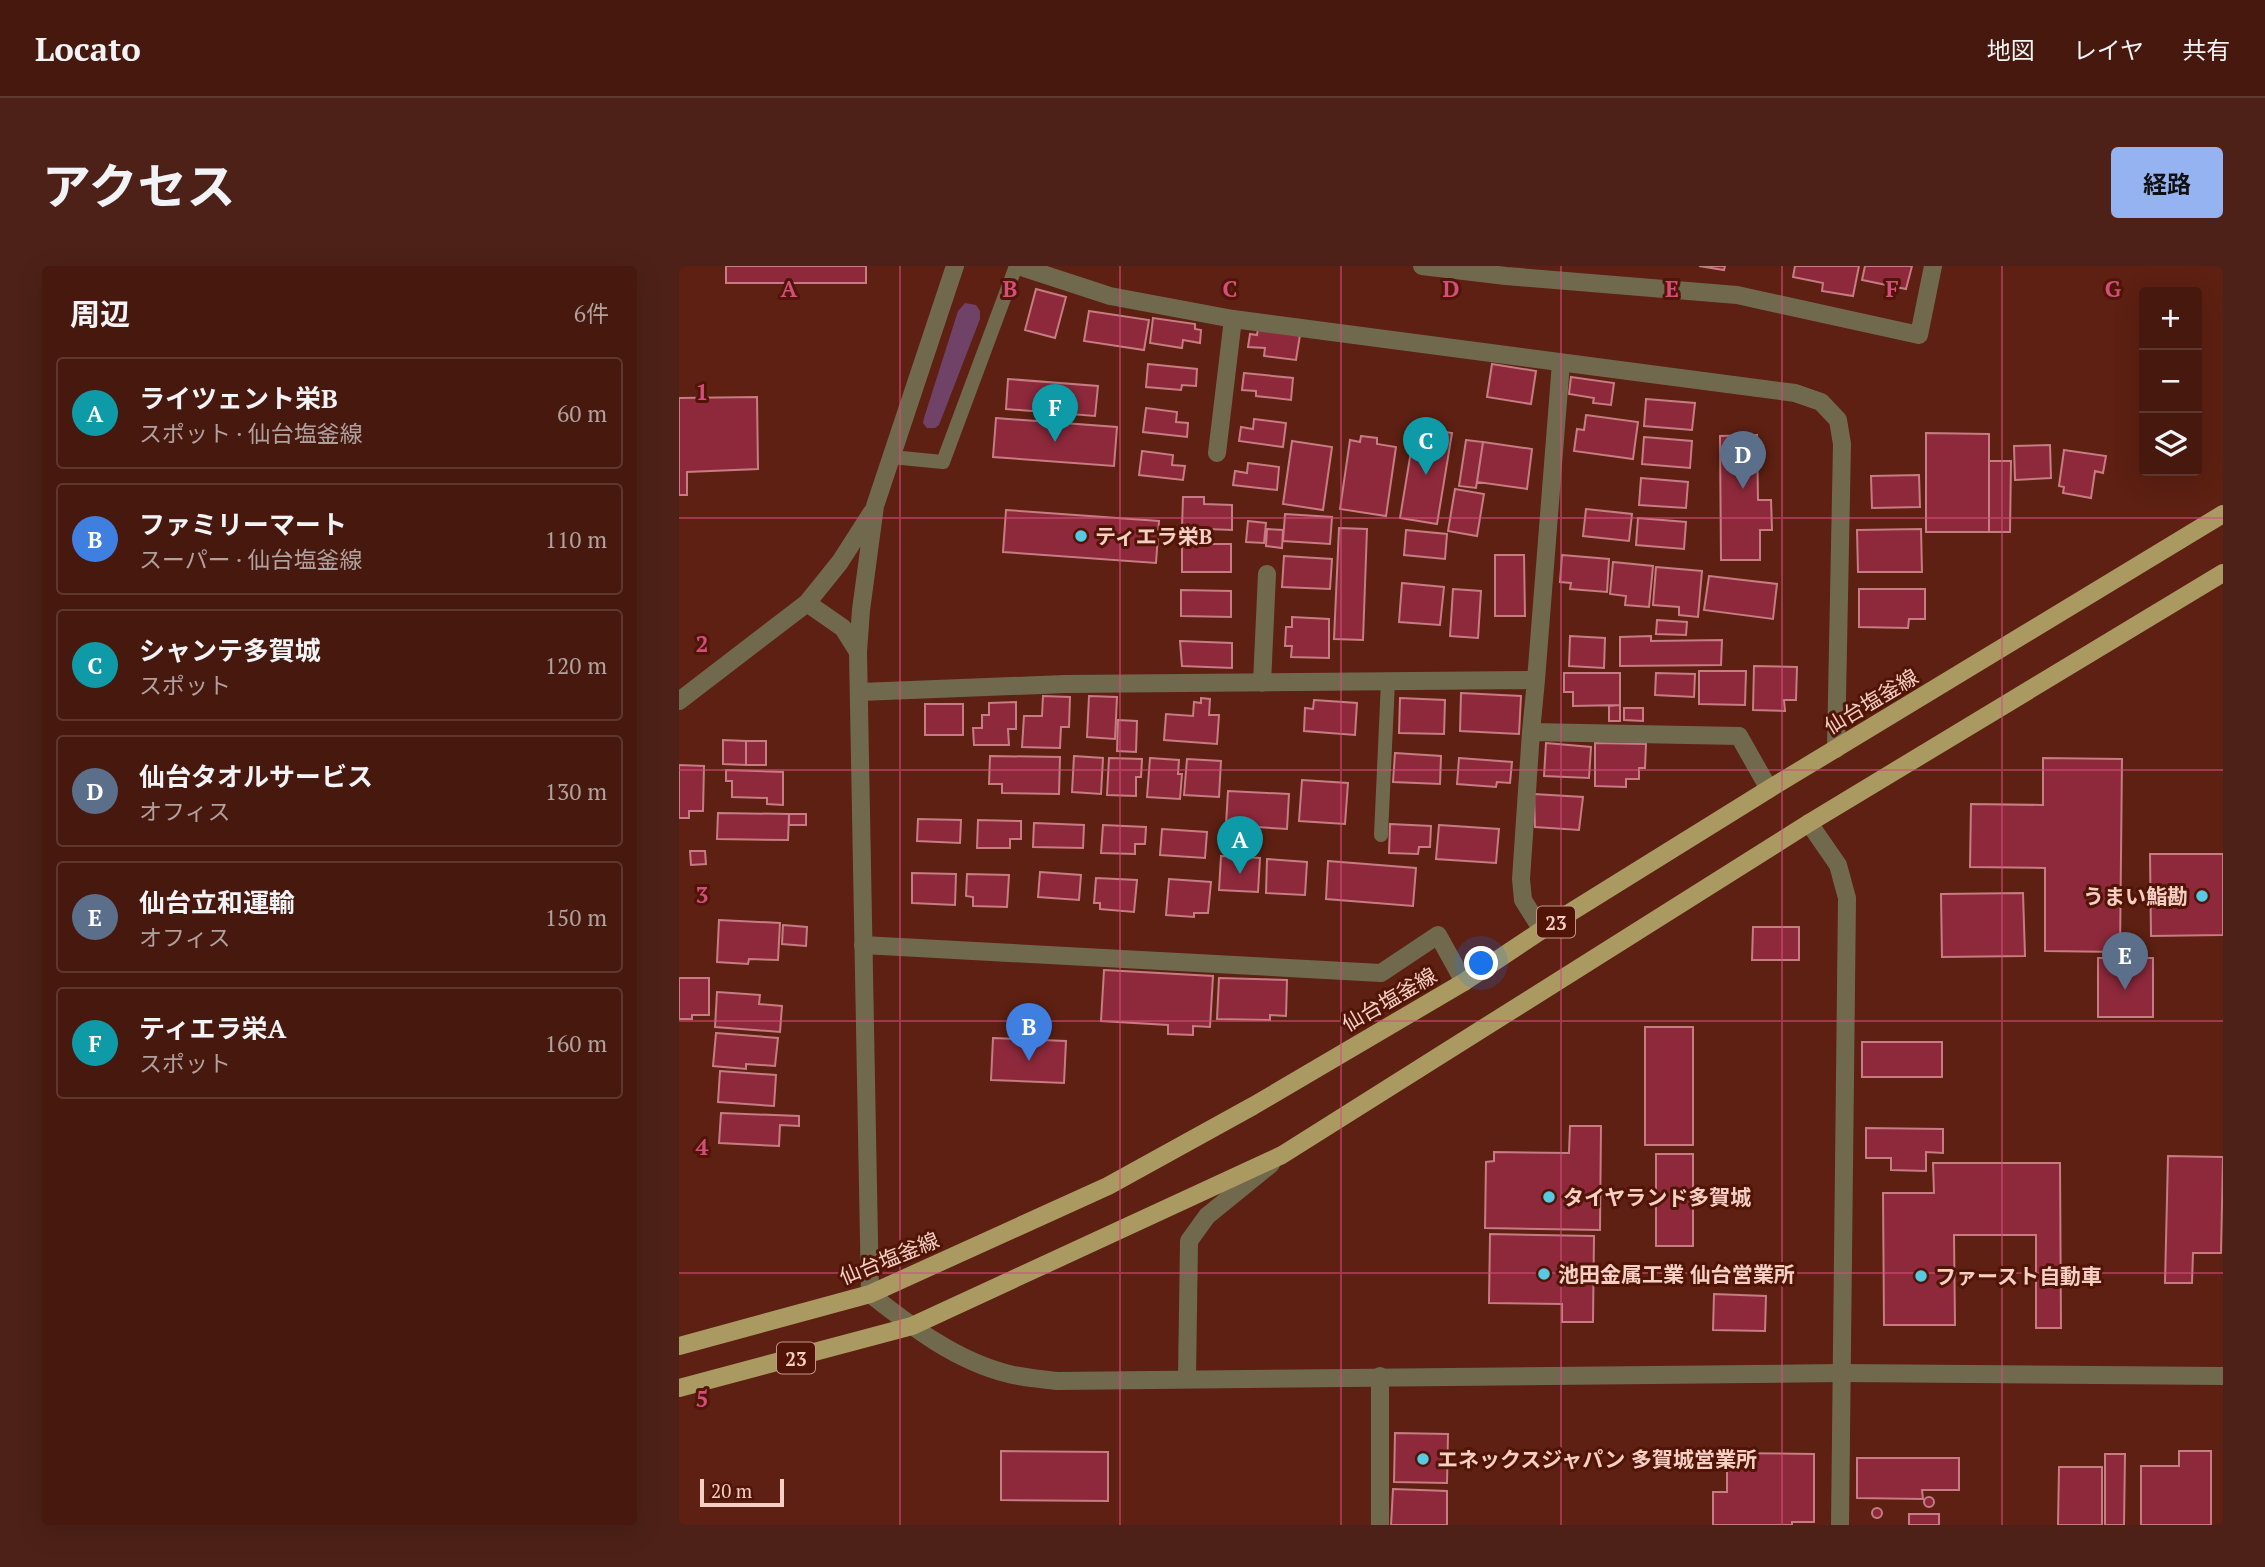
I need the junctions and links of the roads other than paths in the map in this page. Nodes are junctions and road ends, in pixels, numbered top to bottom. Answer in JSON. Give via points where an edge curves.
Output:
{"nodes":[{"id":1,"x":955,"y":266,"type":"edge"},
{"id":2,"x":1017,"y":266,"type":"edge"},
{"id":3,"x":1422,"y":266,"type":"edge"},
{"id":4,"x":1933,"y":266,"type":"edge"},
{"id":5,"x":1506,"y":271,"type":"edge"},
{"id":6,"x":1233,"y":319,"type":"junction"},
{"id":7,"x":1560,"y":363,"type":"junction"},
{"id":8,"x":1217,"y":453,"type":"dead end"},
{"id":9,"x":891,"y":457,"type":"junction"},
{"id":10,"x":876,"y":506,"type":"junction"},
{"id":11,"x":2223,"y":514,"type":"edge"},
{"id":12,"x":2223,"y":573,"type":"edge"},
{"id":13,"x":1268,"y":574,"type":"dead end"},
{"id":14,"x":807,"y":603,"type":"junction"},
{"id":15,"x":858,"y":652,"type":"junction"},
{"id":16,"x":1537,"y":680,"type":"junction"},
{"id":17,"x":1388,"y":681,"type":"junction"},
{"id":18,"x":1262,"y":683,"type":"junction"},
{"id":19,"x":860,"y":692,"type":"junction"},
{"id":20,"x":679,"y":701,"type":"edge"},
{"id":21,"x":1531,"y":732,"type":"junction"},
{"id":22,"x":1836,"y":749,"type":"junction"},
{"id":23,"x":1769,"y":789,"type":"junction"},
{"id":24,"x":1809,"y":823,"type":"junction"},
{"id":25,"x":1381,"y":835,"type":"dead end"},
{"id":26,"x":1542,"y":930,"type":"junction"},
{"id":27,"x":863,"y":945,"type":"junction"},
{"id":28,"x":1464,"y":982,"type":"junction"},
{"id":29,"x":1282,"y":1155,"type":"junction"},
{"id":30,"x":870,"y":1294,"type":"junction"},
{"id":31,"x":912,"y":1326,"type":"junction"},
{"id":32,"x":679,"y":1346,"type":"edge"},
{"id":33,"x":1842,"y":1373,"type":"junction"},
{"id":34,"x":1380,"y":1376,"type":"junction"},
{"id":35,"x":2223,"y":1376,"type":"edge"},
{"id":36,"x":1187,"y":1378,"type":"junction"},
{"id":37,"x":679,"y":1388,"type":"edge"},
{"id":38,"x":1380,"y":1525,"type":"edge"},
{"id":39,"x":1840,"y":1525,"type":"edge"}],
"edges":[{"from":1,"to":9,"type":"street"},
{"from":2,"to":6,"type":"street","via":[[1110,296]]},
{"from":2,"to":9,"type":"lane","via":[[943,462]]},
{"from":3,"to":5,"type":"street"},
{"from":4,"to":5,"type":"street","via":[[1919,335],[1737,295]]},
{"from":6,"to":7,"type":"street"},
{"from":6,"to":8,"type":"street"},
{"from":7,"to":16,"type":"street"},
{"from":7,"to":22,"type":"street","via":[[1795,393],[1821,402],[1838,420],[1842,444]]},
{"from":9,"to":10,"type":"street"},
{"from":10,"to":14,"type":"street"},
{"from":10,"to":15,"type":"street"},
{"from":11,"to":22,"type":"main road","name":"仙台塩釜線","number":"23"},
{"from":12,"to":24,"type":"main road","number":"23"},
{"from":13,"to":18,"type":"street"},
{"from":14,"to":15,"type":"street","via":[[843,628]]},
{"from":14,"to":20,"type":"street"},
{"from":15,"to":19,"type":"street"},
{"from":16,"to":17,"type":"street"},
{"from":16,"to":21,"type":"street"},
{"from":17,"to":18,"type":"street"},
{"from":17,"to":25,"type":"lane"},
{"from":18,"to":19,"type":"street"},
{"from":19,"to":27,"type":"street"},
{"from":21,"to":23,"type":"street","via":[[1738,736]]},
{"from":21,"to":26,"type":"street","via":[[1521,879],[1523,900]]},
{"from":22,"to":23,"type":"main road","name":"仙台塩釜線","number":"23"},
{"from":23,"to":26,"type":"main road","name":"仙台塩釜線","number":"23"},
{"from":24,"to":29,"type":"main road","number":"23"},
{"from":24,"to":33,"type":"street","via":[[1838,865],[1847,898]]},
{"from":26,"to":28,"type":"main road","name":"仙台塩釜線","number":"23"},
{"from":27,"to":28,"type":"street","via":[[1381,973],[1438,935]]},
{"from":27,"to":30,"type":"street"},
{"from":28,"to":30,"type":"main road","name":"仙台塩釜線","number":"23","via":[[1108,1186]]},
{"from":29,"to":31,"type":"main road","number":"23"},
{"from":29,"to":36,"type":"street","via":[[1207,1216],[1189,1241]]},
{"from":30,"to":31,"type":"street"},
{"from":30,"to":32,"type":"main road","name":"仙台塩釜線","number":"23"},
{"from":31,"to":36,"type":"street","via":[[958,1355],[1009,1374],[1057,1381]]},
{"from":31,"to":37,"type":"main road","number":"23"},
{"from":33,"to":34,"type":"street"},
{"from":33,"to":35,"type":"street"},
{"from":33,"to":39,"type":"street"},
{"from":34,"to":36,"type":"street"},
{"from":34,"to":38,"type":"street"}]}
